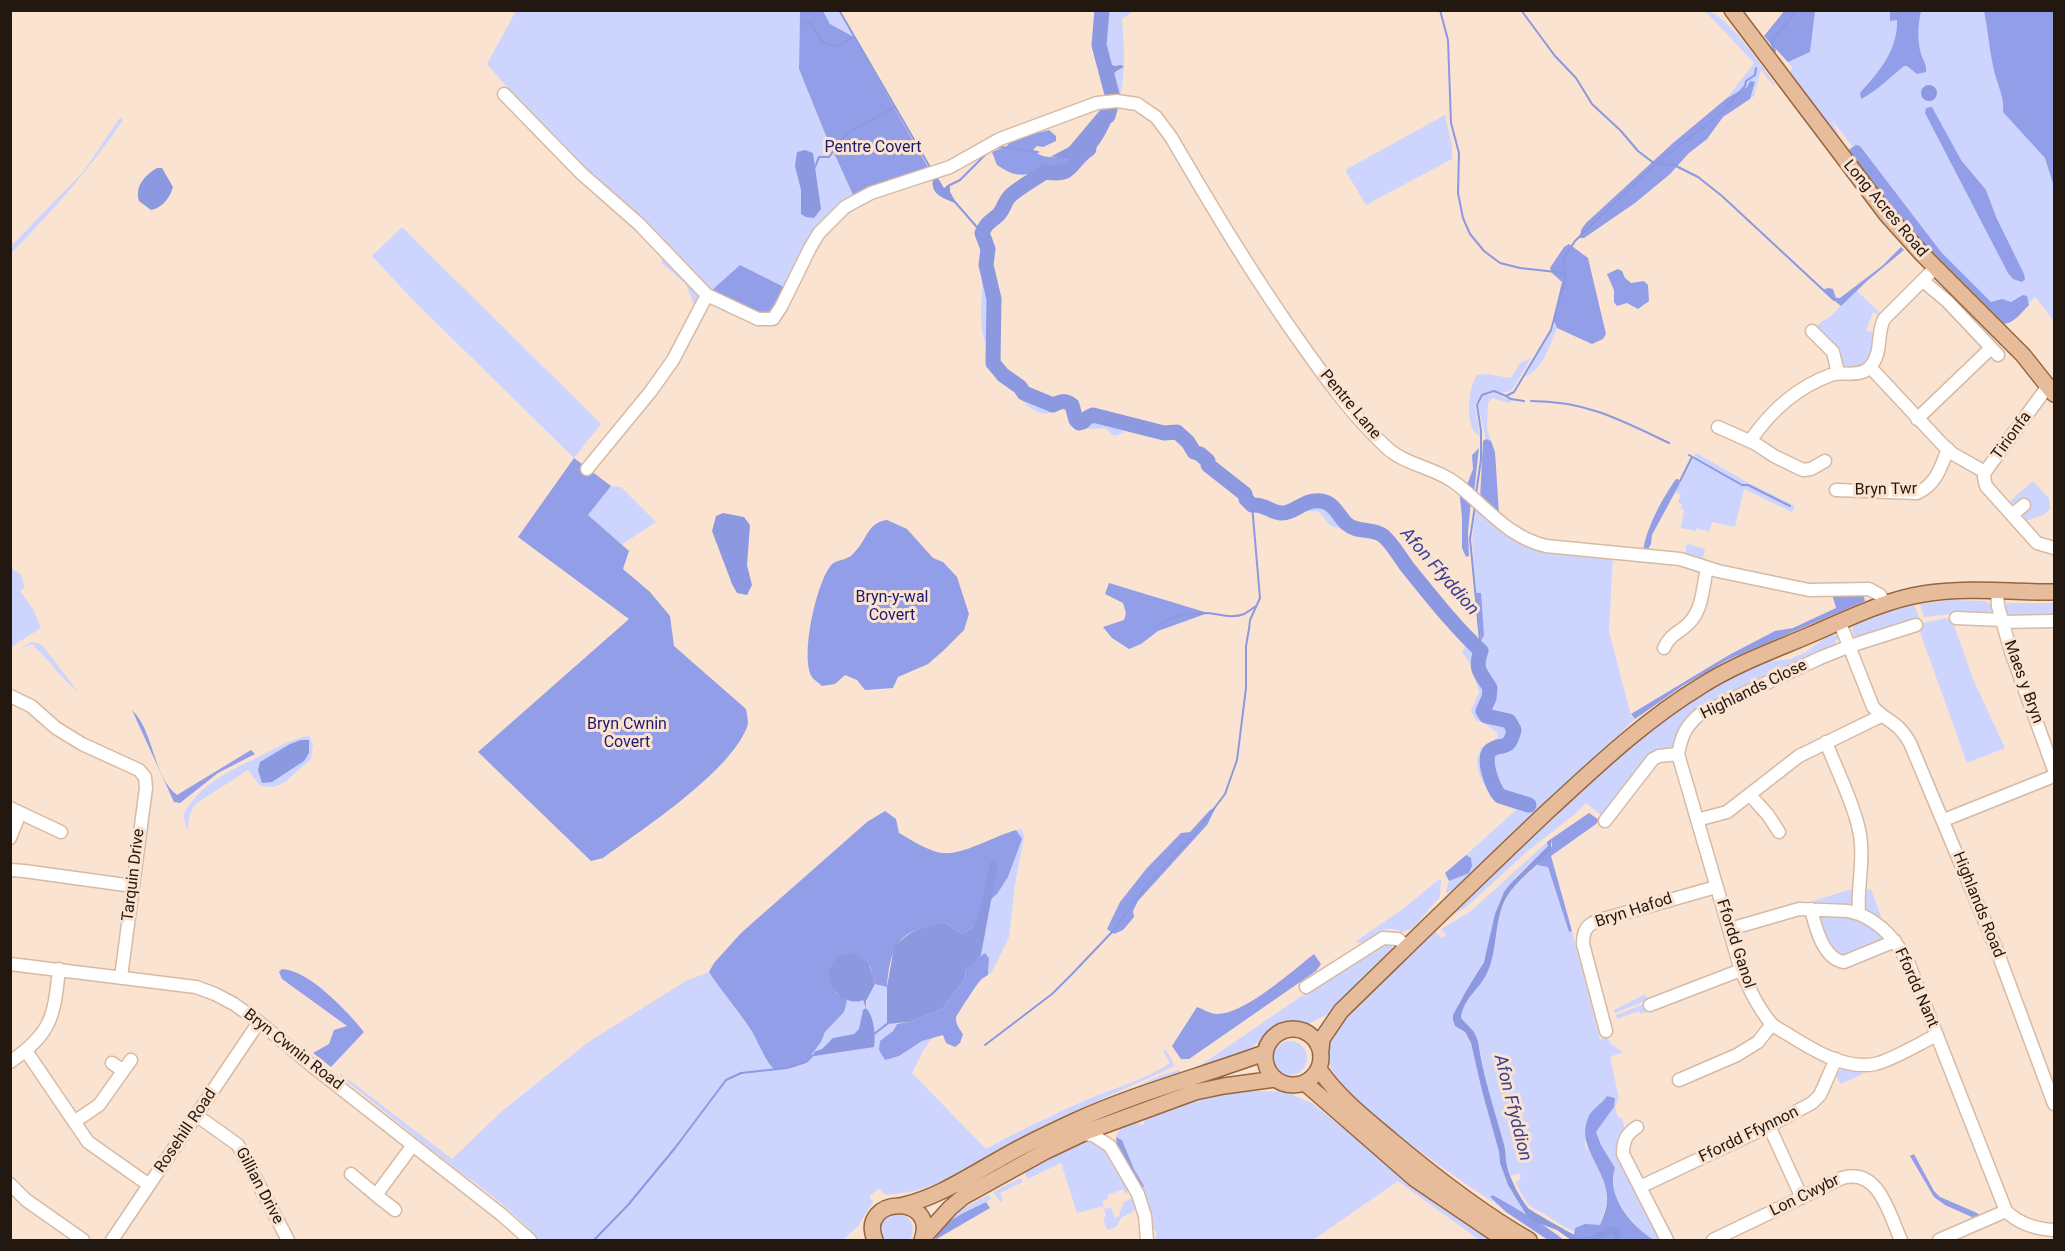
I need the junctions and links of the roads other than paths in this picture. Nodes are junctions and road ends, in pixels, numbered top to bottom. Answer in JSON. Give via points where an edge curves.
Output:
{"nodes":[{"id":1,"x":1732,"y":10,"type":"edge"},
{"id":2,"x":504,"y":94,"type":"dead end"},
{"id":3,"x":1935,"y":268,"type":"junction"},
{"id":4,"x":1923,"y":281,"type":"junction"},
{"id":5,"x":707,"y":295,"type":"junction"},
{"id":6,"x":1812,"y":331,"type":"dead end"},
{"id":7,"x":1870,"y":367,"type":"junction"},
{"id":8,"x":1838,"y":374,"type":"junction"},
{"id":9,"x":2051,"y":390,"type":"edge"},
{"id":10,"x":1917,"y":419,"type":"junction"},
{"id":11,"x":1718,"y":427,"type":"dead end"},
{"id":12,"x":1750,"y":441,"type":"junction"},
{"id":13,"x":1948,"y":449,"type":"junction"},
{"id":14,"x":1825,"y":461,"type":"dead end"},
{"id":15,"x":587,"y":469,"type":"dead end"},
{"id":16,"x":1985,"y":472,"type":"junction"},
{"id":17,"x":1836,"y":490,"type":"dead end"},
{"id":18,"x":2024,"y":505,"type":"dead end"},
{"id":19,"x":2012,"y":515,"type":"junction"},
{"id":20,"x":2055,"y":548,"type":"edge"},
{"id":21,"x":1707,"y":568,"type":"junction"},
{"id":22,"x":1997,"y":592,"type":"junction"},
{"id":23,"x":2055,"y":592,"type":"edge"},
{"id":24,"x":1885,"y":604,"type":"junction"},
{"id":25,"x":1956,"y":618,"type":"dead end"},
{"id":26,"x":2002,"y":621,"type":"junction"},
{"id":27,"x":2055,"y":621,"type":"edge"},
{"id":28,"x":1840,"y":622,"type":"junction"},
{"id":29,"x":1916,"y":625,"type":"dead end"},
{"id":30,"x":1850,"y":646,"type":"junction"},
{"id":31,"x":1664,"y":648,"type":"dead end"},
{"id":32,"x":14,"y":698,"type":"edge"},
{"id":33,"x":12,"y":712,"type":"edge"},
{"id":34,"x":1883,"y":717,"type":"junction"},
{"id":35,"x":1826,"y":742,"type":"junction"},
{"id":36,"x":1678,"y":754,"type":"junction"},
{"id":37,"x":2055,"y":770,"type":"edge"},
{"id":38,"x":2055,"y":776,"type":"edge"},
{"id":39,"x":1750,"y":795,"type":"junction"},
{"id":40,"x":15,"y":810,"type":"edge"},
{"id":41,"x":1610,"y":819,"type":"dead end"},
{"id":42,"x":1697,"y":820,"type":"junction"},
{"id":43,"x":1944,"y":820,"type":"junction"},
{"id":44,"x":62,"y":832,"type":"dead end"},
{"id":45,"x":1779,"y":832,"type":"dead end"},
{"id":46,"x":10,"y":838,"type":"edge"},
{"id":47,"x":10,"y":870,"type":"edge"},
{"id":48,"x":133,"y":886,"type":"junction"},
{"id":49,"x":1716,"y":886,"type":"junction"},
{"id":50,"x":1811,"y":909,"type":"junction"},
{"id":51,"x":1859,"y":914,"type":"junction"},
{"id":52,"x":1730,"y":929,"type":"junction"},
{"id":53,"x":1895,"y":941,"type":"junction"},
{"id":54,"x":1407,"y":947,"type":"junction"},
{"id":55,"x":10,"y":964,"type":"edge"},
{"id":56,"x":59,"y":969,"type":"junction"},
{"id":57,"x":1741,"y":970,"type":"junction"},
{"id":58,"x":121,"y":977,"type":"junction"},
{"id":59,"x":1306,"y":987,"type":"dead end"},
{"id":60,"x":1650,"y":1005,"type":"dead end"},
{"id":61,"x":1341,"y":1011,"type":"junction"},
{"id":62,"x":259,"y":1022,"type":"junction"},
{"id":63,"x":1607,"y":1024,"type":"dead end"},
{"id":64,"x":1772,"y":1024,"type":"junction"},
{"id":65,"x":1308,"y":1033,"type":"junction"},
{"id":66,"x":1937,"y":1035,"type":"junction"},
{"id":67,"x":1321,"y":1050,"type":"junction"},
{"id":68,"x":26,"y":1051,"type":"junction"},
{"id":69,"x":1264,"y":1053,"type":"junction"},
{"id":70,"x":1836,"y":1059,"type":"junction"},
{"id":71,"x":130,"y":1060,"type":"dead end"},
{"id":72,"x":10,"y":1062,"type":"edge"},
{"id":73,"x":1685,"y":1068,"type":"dead end"},
{"id":74,"x":1319,"y":1069,"type":"junction"},
{"id":75,"x":1698,"y":1072,"type":"junction"},
{"id":76,"x":1275,"y":1079,"type":"junction"},
{"id":77,"x":1679,"y":1080,"type":"dead end"},
{"id":78,"x":1305,"y":1083,"type":"junction"},
{"id":79,"x":2055,"y":1104,"type":"edge"},
{"id":80,"x":196,"y":1116,"type":"junction"},
{"id":81,"x":1120,"y":1118,"type":"junction"},
{"id":82,"x":74,"y":1122,"type":"junction"},
{"id":83,"x":1769,"y":1126,"type":"junction"},
{"id":84,"x":1631,"y":1127,"type":"dead end"},
{"id":85,"x":1081,"y":1134,"type":"junction"},
{"id":86,"x":413,"y":1145,"type":"junction"},
{"id":87,"x":1110,"y":1146,"type":"junction"},
{"id":88,"x":351,"y":1174,"type":"dead end"},
{"id":89,"x":10,"y":1184,"type":"edge"},
{"id":90,"x":149,"y":1185,"type":"junction"},
{"id":91,"x":1640,"y":1187,"type":"junction"},
{"id":92,"x":376,"y":1195,"type":"junction"},
{"id":93,"x":1802,"y":1198,"type":"junction"},
{"id":94,"x":904,"y":1205,"type":"junction"},
{"id":95,"x":395,"y":1210,"type":"dead end"},
{"id":96,"x":2006,"y":1211,"type":"junction"},
{"id":97,"x":2055,"y":1230,"type":"edge"},
{"id":98,"x":874,"y":1234,"type":"edge"},
{"id":99,"x":524,"y":1238,"type":"edge"},
{"id":100,"x":922,"y":1239,"type":"edge"},
{"id":101,"x":83,"y":1240,"type":"edge"},
{"id":102,"x":112,"y":1240,"type":"edge"},
{"id":103,"x":288,"y":1240,"type":"edge"},
{"id":104,"x":861,"y":1240,"type":"edge"},
{"id":105,"x":1147,"y":1240,"type":"edge"},
{"id":106,"x":1505,"y":1240,"type":"edge"},
{"id":107,"x":1528,"y":1240,"type":"edge"},
{"id":108,"x":1667,"y":1240,"type":"edge"},
{"id":109,"x":1713,"y":1240,"type":"edge"},
{"id":110,"x":1900,"y":1240,"type":"edge"},
{"id":111,"x":1939,"y":1240,"type":"edge"}],
"edges":[{"from":1,"to":3,"type":"main road","name":"Long Acres Road","via":[[1887,215]]},
{"from":2,"to":5,"type":"street"},
{"from":3,"to":4,"type":"street"},
{"from":3,"to":9,"type":"main road","name":"Long Acres Road","via":[[2023,355]]},
{"from":4,"to":7,"type":"street","via":[[1884,319],[1878,351]]},
{"from":4,"to":10,"type":"street","via":[[1994,351]]},
{"from":5,"to":15,"type":"street","via":[[673,360],[651,392]]},
{"from":5,"to":21,"type":"street","name":"Pentre Lane","via":[[758,319],[773,319],[819,233],[845,207],[872,192],[932,174],[1000,140],[1088,106],[1137,104],[1163,126],[1290,329],[1326,378],[1387,448],[1443,475],[1530,542],[1680,559]]},
{"from":6,"to":8,"type":"street","via":[[1833,352]]},
{"from":7,"to":8,"type":"street","via":[[1857,373]]},
{"from":7,"to":10,"type":"street"},
{"from":8,"to":12,"type":"street","via":[[1812,383],[1790,398]]},
{"from":9,"to":16,"type":"street","name":"Tirionfa"},
{"from":10,"to":13,"type":"street"},
{"from":11,"to":12,"type":"street"},
{"from":12,"to":14,"type":"street","via":[[1803,470]]},
{"from":13,"to":16,"type":"street"},
{"from":13,"to":17,"type":"street","name":"Bryn Twr","via":[[1932,483],[1917,493]]},
{"from":16,"to":19,"type":"street","name":"Tirionfa","via":[[1986,486]]},
{"from":18,"to":19,"type":"street"},
{"from":19,"to":20,"type":"street","name":"Tirionfa","via":[[2037,543]]},
{"from":21,"to":24,"type":"street","name":"Pentre Lane","via":[[1809,590],[1869,589],[1880,595]]},
{"from":21,"to":31,"type":"street","via":[[1695,614],[1668,639]]},
{"from":22,"to":23,"type":"main road"},
{"from":22,"to":24,"type":"main road","via":[[1932,593]]},
{"from":22,"to":26,"type":"street","name":"Maes y Bryn"},
{"from":24,"to":28,"type":"main road"},
{"from":25,"to":26,"type":"street"},
{"from":26,"to":27,"type":"street"},
{"from":26,"to":37,"type":"street","name":"Maes y Bryn"},
{"from":28,"to":30,"type":"street"},
{"from":28,"to":54,"type":"main road","via":[[1703,684],[1634,733]]},
{"from":29,"to":30,"type":"street","name":"Highlands Close"},
{"from":30,"to":34,"type":"street","via":[[1873,707]]},
{"from":30,"to":36,"type":"street","name":"Highlands Close","via":[[1700,714],[1688,725]]},
{"from":32,"to":33,"type":"street"},
{"from":32,"to":48,"type":"street","name":"Tarquin Drive","via":[[82,744],[143,770],[147,782]]},
{"from":34,"to":35,"type":"street"},
{"from":34,"to":43,"type":"street","name":"Highlands Road","via":[[1905,733]]},
{"from":35,"to":39,"type":"street","via":[[1798,756]]},
{"from":35,"to":51,"type":"street","via":[[1858,826]]},
{"from":36,"to":41,"type":"street","via":[[1653,759]]},
{"from":36,"to":42,"type":"street","name":"Ffordd Ganol"},
{"from":38,"to":43,"type":"street"},
{"from":39,"to":42,"type":"street","via":[[1727,812]]},
{"from":39,"to":45,"type":"street"},
{"from":40,"to":44,"type":"street"},
{"from":40,"to":46,"type":"street"},
{"from":42,"to":49,"type":"street","name":"Ffordd Ganol"},
{"from":43,"to":79,"type":"street","name":"Highlands Road"},
{"from":47,"to":48,"type":"street"},
{"from":48,"to":58,"type":"street","name":"Tarquin Drive"},
{"from":49,"to":52,"type":"street","name":"Ffordd Ganol"},
{"from":49,"to":63,"type":"street","name":"Bryn Hafod","via":[[1591,922],[1586,927],[1583,944]]},
{"from":50,"to":51,"type":"street"},
{"from":50,"to":52,"type":"street","via":[[1788,911]]},
{"from":50,"to":53,"type":"street","via":[[1829,954],[1838,961]]},
{"from":51,"to":53,"type":"street","name":"Ffordd Nant","via":[[1880,925]]},
{"from":52,"to":57,"type":"street","name":"Ffordd Ganol"},
{"from":53,"to":66,"type":"street","name":"Ffordd Nant","via":[[1908,962]]},
{"from":54,"to":59,"type":"street","via":[[1398,939],[1383,938]]},
{"from":54,"to":61,"type":"main road"},
{"from":55,"to":56,"type":"street","name":"Bryn Cwnin Road"},
{"from":56,"to":58,"type":"street","name":"Bryn Cwnin Road"},
{"from":56,"to":68,"type":"street","via":[[51,1019]]},
{"from":57,"to":60,"type":"street","via":[[1667,993]]},
{"from":57,"to":64,"type":"street","name":"Ffordd Ganol"},
{"from":58,"to":62,"type":"street","name":"Bryn Cwnin Road","via":[[196,987],[234,1004]]},
{"from":61,"to":65,"type":"main road"},
{"from":61,"to":67,"type":"main road","via":[[1322,1039]]},
{"from":62,"to":80,"type":"street","name":"Rosehill Road"},
{"from":62,"to":86,"type":"street","name":"Bryn Cwnin Road"},
{"from":64,"to":70,"type":"street","name":"Ffordd Ganol","via":[[1813,1050]]},
{"from":64,"to":75,"type":"street","via":[[1758,1042]]},
{"from":65,"to":67,"type":"main road"},
{"from":65,"to":69,"type":"main road","via":[[1285,1029],[1276,1034]]},
{"from":66,"to":70,"type":"street","name":"Ffordd Ganol","via":[[1875,1064]]},
{"from":66,"to":96,"type":"street","name":"Ffordd Nant"},
{"from":67,"to":74,"type":"main road"},
{"from":68,"to":72,"type":"street"},
{"from":68,"to":82,"type":"street"},
{"from":69,"to":76,"type":"main road"},
{"from":69,"to":94,"type":"main road","via":[[1151,1090],[1077,1120],[936,1195]]},
{"from":70,"to":83,"type":"street","name":"Ffordd Ffynnon","via":[[1820,1095]]},
{"from":71,"to":82,"type":"street","via":[[117,1067],[99,1105]]},
{"from":73,"to":75,"type":"street","via":[[1688,1073]]},
{"from":74,"to":78,"type":"main road"},
{"from":74,"to":107,"type":"main road","via":[[1358,1113],[1409,1155]]},
{"from":75,"to":77,"type":"street"},
{"from":76,"to":78,"type":"main road","via":[[1288,1085]]},
{"from":76,"to":81,"type":"main road","via":[[1195,1092]]},
{"from":78,"to":106,"type":"main road","via":[[1415,1179]]},
{"from":80,"to":90,"type":"street","name":"Rosehill Road"},
{"from":80,"to":103,"type":"street","name":"Gillian Drive","via":[[238,1144]]},
{"from":81,"to":85,"type":"main road"},
{"from":81,"to":87,"type":"street","via":[[1112,1130]]},
{"from":82,"to":90,"type":"street","via":[[88,1143]]},
{"from":83,"to":91,"type":"street","name":"Ffordd Ffynnon"},
{"from":83,"to":93,"type":"street"},
{"from":84,"to":91,"type":"street","via":[[1623,1154]]},
{"from":85,"to":87,"type":"street","via":[[1093,1135]]},
{"from":85,"to":100,"type":"main road","via":[[963,1197]]},
{"from":86,"to":92,"type":"street"},
{"from":86,"to":99,"type":"street","name":"Bryn Cwnin Road"},
{"from":87,"to":105,"type":"street","via":[[1138,1194]]},
{"from":88,"to":92,"type":"street"},
{"from":89,"to":101,"type":"street"},
{"from":90,"to":102,"type":"street","name":"Rosehill Road"},
{"from":91,"to":108,"type":"street"},
{"from":92,"to":95,"type":"street"},
{"from":93,"to":109,"type":"street","name":"Lon Cwybr"},
{"from":93,"to":110,"type":"street","name":"Lon Cwybr","via":[[1842,1178],[1859,1176],[1875,1185]]},
{"from":94,"to":98,"type":"main road","via":[[886,1208],[876,1219]]},
{"from":94,"to":100,"type":"main road","via":[[919,1214],[924,1226]]},
{"from":96,"to":97,"type":"street","via":[[2022,1223]]},
{"from":96,"to":111,"type":"street"},
{"from":98,"to":104,"type":"main road"}]}
